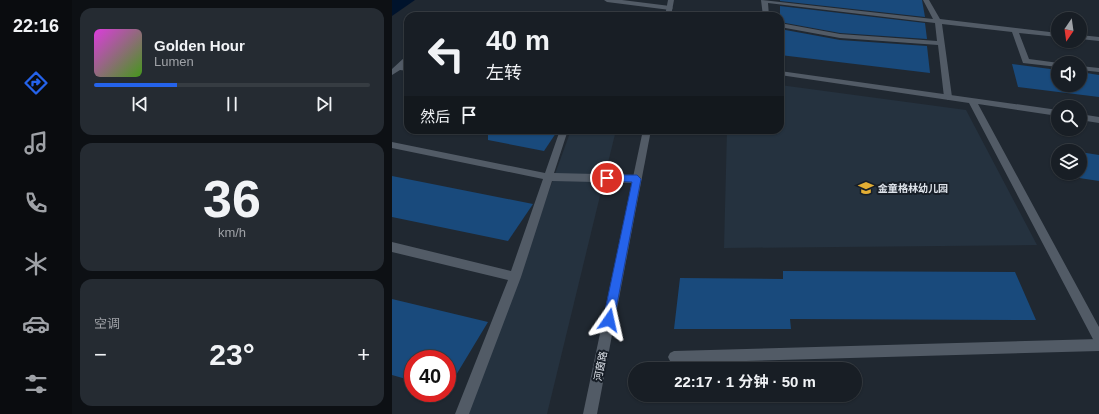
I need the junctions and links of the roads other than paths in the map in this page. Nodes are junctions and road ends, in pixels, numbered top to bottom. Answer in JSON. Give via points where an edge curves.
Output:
{"nodes":[{"id":1,"x":607,"y":0,"type":"edge"},
{"id":2,"x":671,"y":0,"type":"edge"},
{"id":3,"x":764,"y":0,"type":"edge"},
{"id":4,"x":926,"y":0,"type":"edge"},
{"id":5,"x":670,"y":8,"type":"junction"},
{"id":6,"x":669,"y":12,"type":"edge"},
{"id":7,"x":766,"y":12,"type":"edge"},
{"id":8,"x":938,"y":22,"type":"junction"},
{"id":9,"x":784,"y":26,"type":"edge"},
{"id":10,"x":1015,"y":30,"type":"junction"},
{"id":11,"x":1051,"y":34,"type":"edge"},
{"id":12,"x":1087,"y":38,"type":"edge"},
{"id":13,"x":1099,"y":39,"type":"edge"},
{"id":14,"x":940,"y":43,"type":"junction"},
{"id":15,"x":404,"y":63,"type":"edge"},
{"id":16,"x":1051,"y":64,"type":"edge"},
{"id":17,"x":399,"y":68,"type":"junction"},
{"id":18,"x":404,"y":69,"type":"edge"},
{"id":19,"x":1087,"y":69,"type":"edge"},
{"id":20,"x":1099,"y":70,"type":"edge"},
{"id":21,"x":392,"y":73,"type":"edge"},
{"id":22,"x":784,"y":74,"type":"edge"},
{"id":23,"x":948,"y":97,"type":"junction"},
{"id":24,"x":972,"y":100,"type":"junction"},
{"id":25,"x":1051,"y":112,"type":"edge"},
{"id":26,"x":1087,"y":118,"type":"edge"},
{"id":27,"x":1099,"y":120,"type":"edge"},
{"id":28,"x":563,"y":134,"type":"edge"},
{"id":29,"x":645,"y":134,"type":"edge"},
{"id":30,"x":392,"y":145,"type":"edge"},
{"id":31,"x":549,"y":177,"type":"junction"},
{"id":32,"x":637,"y":179,"type":"junction"},
{"id":33,"x":392,"y":247,"type":"edge"},
{"id":34,"x":515,"y":277,"type":"junction"},
{"id":35,"x":1099,"y":339,"type":"edge"},
{"id":36,"x":1099,"y":345,"type":"edge"},
{"id":37,"x":674,"y":357,"type":"dead end"},
{"id":38,"x":462,"y":414,"type":"edge"},
{"id":39,"x":590,"y":414,"type":"edge"}],
"edges":[{"from":1,"to":5,"type":"street"},
{"from":2,"to":5,"type":"street"},
{"from":3,"to":7,"type":"street"},
{"from":3,"to":8,"type":"street"},
{"from":4,"to":8,"type":"street"},
{"from":5,"to":6,"type":"street"},
{"from":8,"to":10,"type":"street"},
{"from":8,"to":14,"type":"street"},
{"from":9,"to":14,"type":"street","via":[[869,39]]},
{"from":10,"to":11,"type":"street"},
{"from":10,"to":16,"type":"street","via":[[1026,61]]},
{"from":12,"to":13,"type":"street"},
{"from":14,"to":23,"type":"street"},
{"from":15,"to":17,"type":"street"},
{"from":17,"to":18,"type":"street"},
{"from":17,"to":21,"type":"street"},
{"from":19,"to":20,"type":"street"},
{"from":22,"to":23,"type":"street"},
{"from":23,"to":24,"type":"street"},
{"from":24,"to":25,"type":"street"},
{"from":24,"to":35,"type":"street"},
{"from":26,"to":27,"type":"street"},
{"from":28,"to":31,"type":"street"},
{"from":29,"to":32,"type":"street","name":"河茵路"},
{"from":30,"to":31,"type":"street"},
{"from":31,"to":32,"type":"street"},
{"from":31,"to":34,"type":"street"},
{"from":32,"to":39,"type":"street","name":"河茵路"},
{"from":33,"to":34,"type":"street"},
{"from":34,"to":38,"type":"street"},
{"from":36,"to":37,"type":"street"}]}
